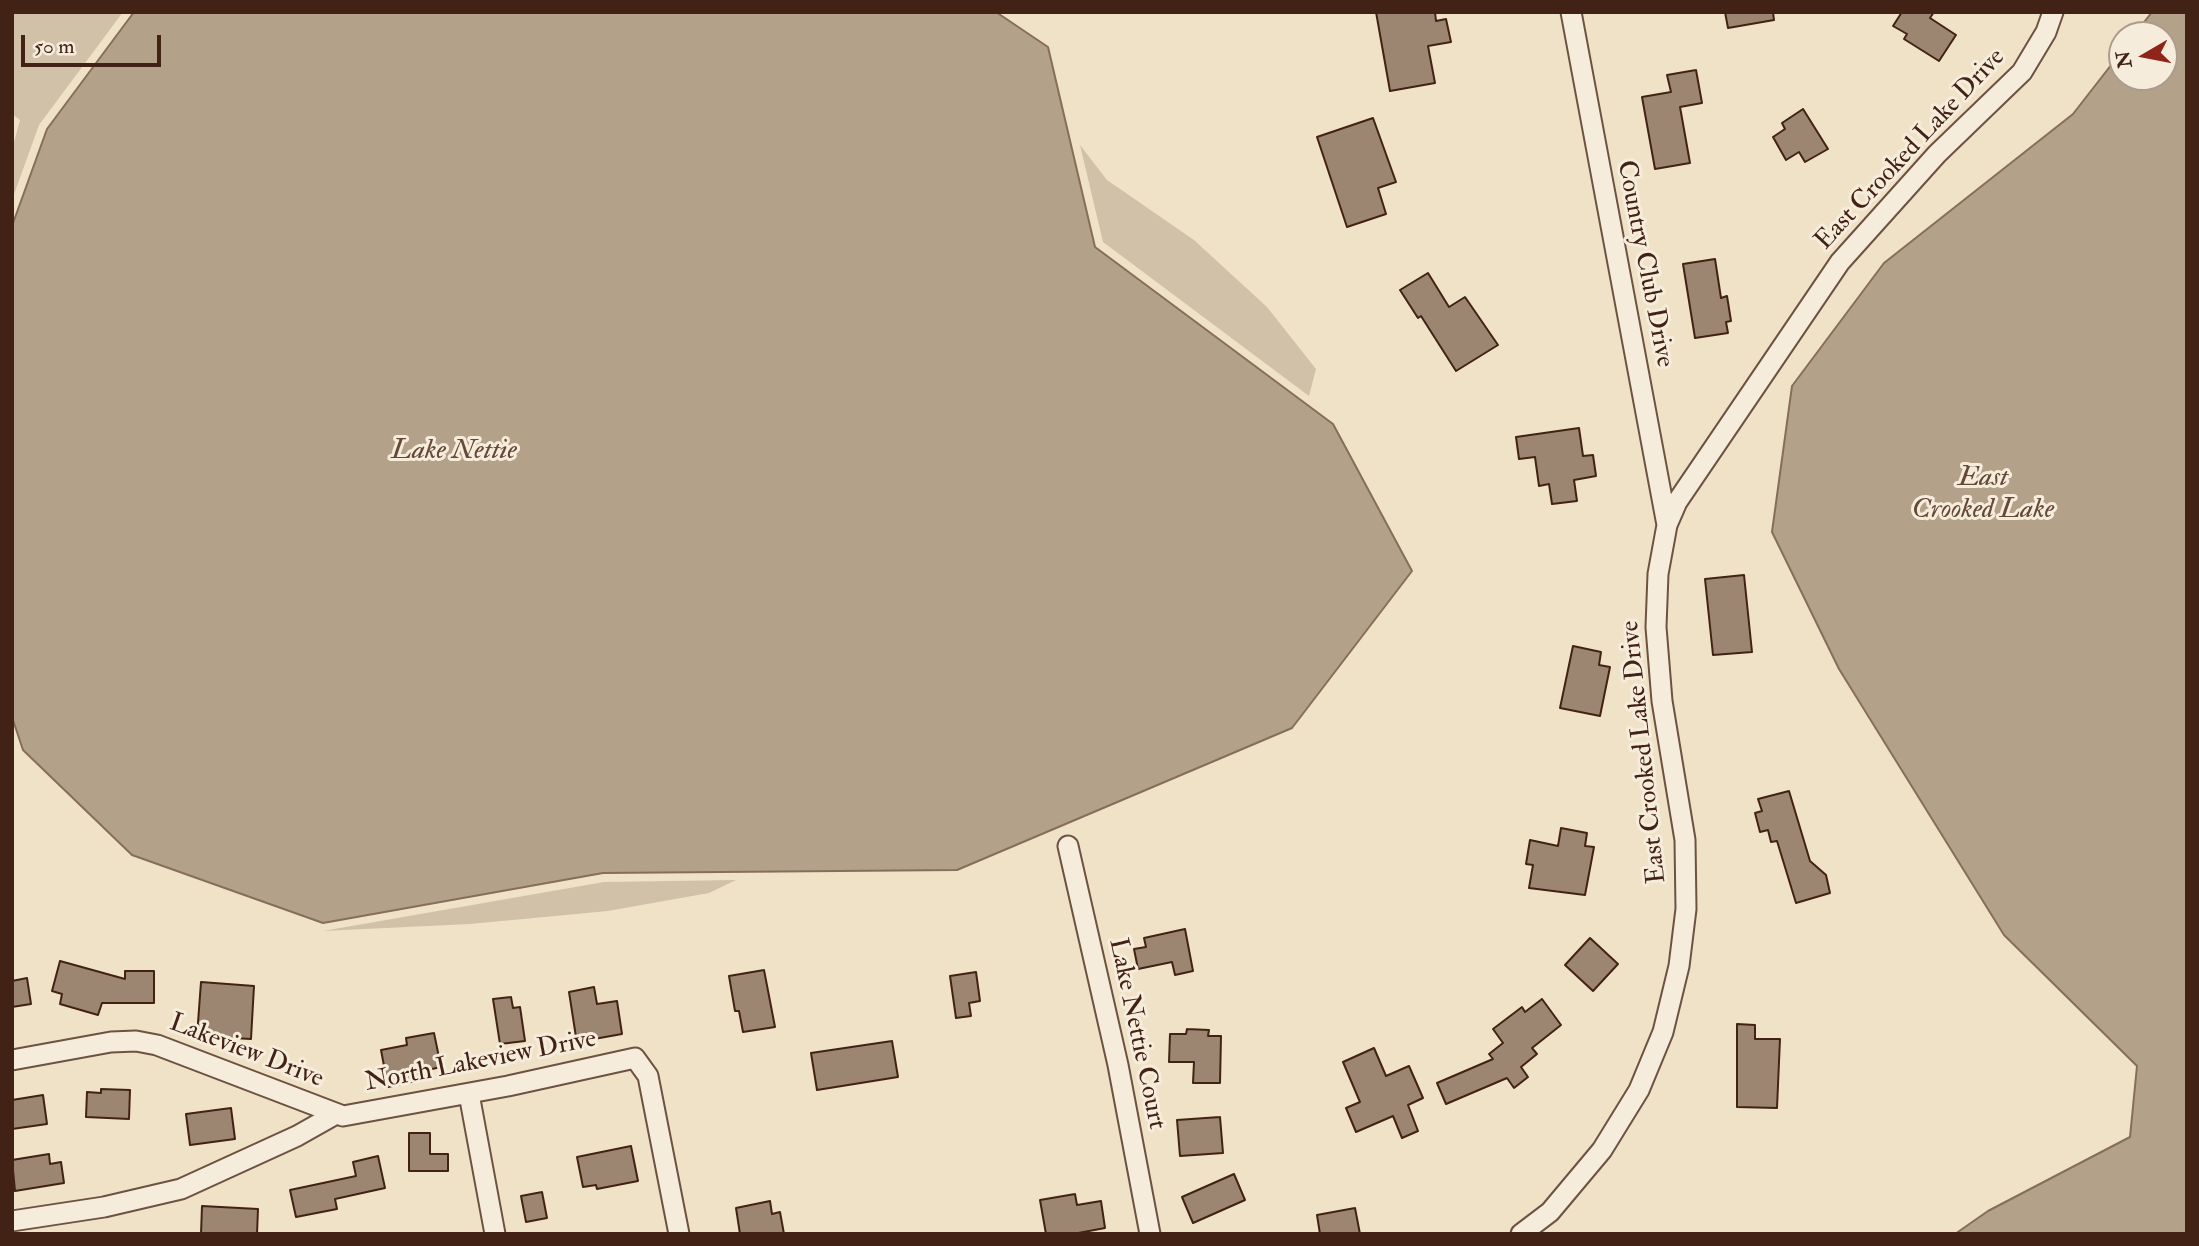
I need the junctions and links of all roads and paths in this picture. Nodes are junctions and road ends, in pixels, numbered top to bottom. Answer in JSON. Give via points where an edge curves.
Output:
{"nodes":[{"id":1,"x":1571,"y":12,"type":"edge"},
{"id":2,"x":2053,"y":12,"type":"edge"},
{"id":3,"x":1667,"y":525,"type":"junction"},
{"id":4,"x":1068,"y":846,"type":"dead end"},
{"id":5,"x":12,"y":1060,"type":"edge"},
{"id":6,"x":469,"y":1094,"type":"junction"},
{"id":7,"x":336,"y":1114,"type":"junction"},
{"id":8,"x":12,"y":1221,"type":"edge"},
{"id":9,"x":495,"y":1234,"type":"edge"},
{"id":10,"x":679,"y":1234,"type":"edge"},
{"id":11,"x":1150,"y":1234,"type":"edge"},
{"id":12,"x":1521,"y":1234,"type":"edge"}],
"edges":[{"from":1,"to":3,"type":"street","name":"Country Club Drive"},
{"from":2,"to":3,"type":"street","name":"East Crooked Lake Drive","via":[[2022,72],[1937,155],[1823,284],[1703,461]]},
{"from":3,"to":12,"type":"street","name":"East Crooked Lake Drive","via":[[1658,574],[1656,627],[1662,701],[1685,840],[1686,909],[1679,966],[1663,1032],[1639,1090],[1602,1150],[1550,1212]]},
{"from":4,"to":11,"type":"street","name":"Lake Nettie Court","via":[[1118,1065]]},
{"from":5,"to":7,"type":"street","name":"Lakeview Drive","via":[[136,1041]]},
{"from":6,"to":7,"type":"street","name":"North Lakeview Drive"},
{"from":6,"to":9,"type":"street"},
{"from":6,"to":10,"type":"street","name":"North Lakeview Drive","via":[[635,1058],[648,1076]]},
{"from":7,"to":8,"type":"street","via":[[181,1189]]}]}
